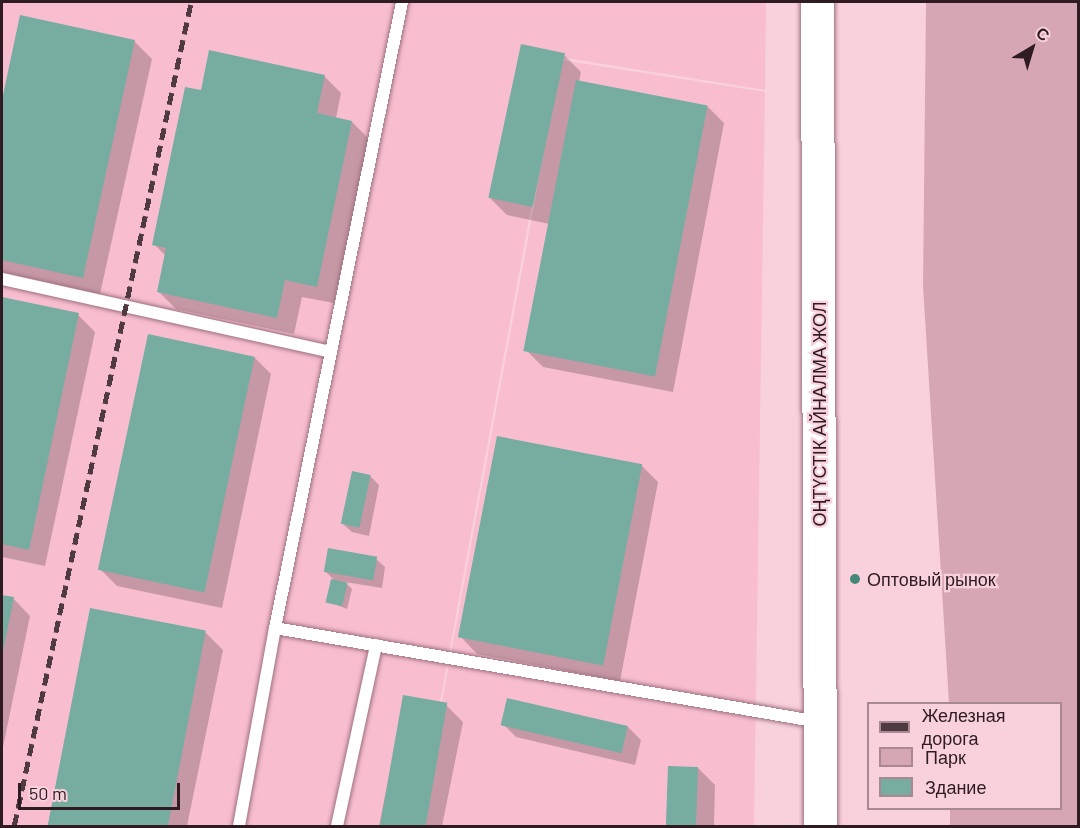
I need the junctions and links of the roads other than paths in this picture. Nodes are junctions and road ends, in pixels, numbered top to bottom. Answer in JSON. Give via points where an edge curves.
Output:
{"nodes":[{"id":1,"x":402,"y":2,"type":"edge"},
{"id":2,"x":817,"y":2,"type":"edge"},
{"id":3,"x":2,"y":279,"type":"edge"},
{"id":4,"x":331,"y":352,"type":"junction"},
{"id":5,"x":275,"y":628,"type":"junction"},
{"id":6,"x":376,"y":645,"type":"junction"},
{"id":7,"x":820,"y":722,"type":"junction"},
{"id":8,"x":239,"y":826,"type":"edge"},
{"id":9,"x":337,"y":826,"type":"edge"},
{"id":10,"x":820,"y":826,"type":"edge"}],
"edges":[{"from":1,"to":4,"type":"lane"},
{"from":2,"to":7,"type":"highway","name":"ОҢТҮСТІК АЙНАЛМА ЖОЛ"},
{"from":3,"to":4,"type":"lane"},
{"from":4,"to":5,"type":"lane"},
{"from":5,"to":6,"type":"lane"},
{"from":5,"to":8,"type":"lane"},
{"from":6,"to":7,"type":"lane"},
{"from":6,"to":9,"type":"lane"},
{"from":7,"to":10,"type":"highway","name":"ОҢТҮСТІК АЙНАЛМА ЖОЛ"}]}
